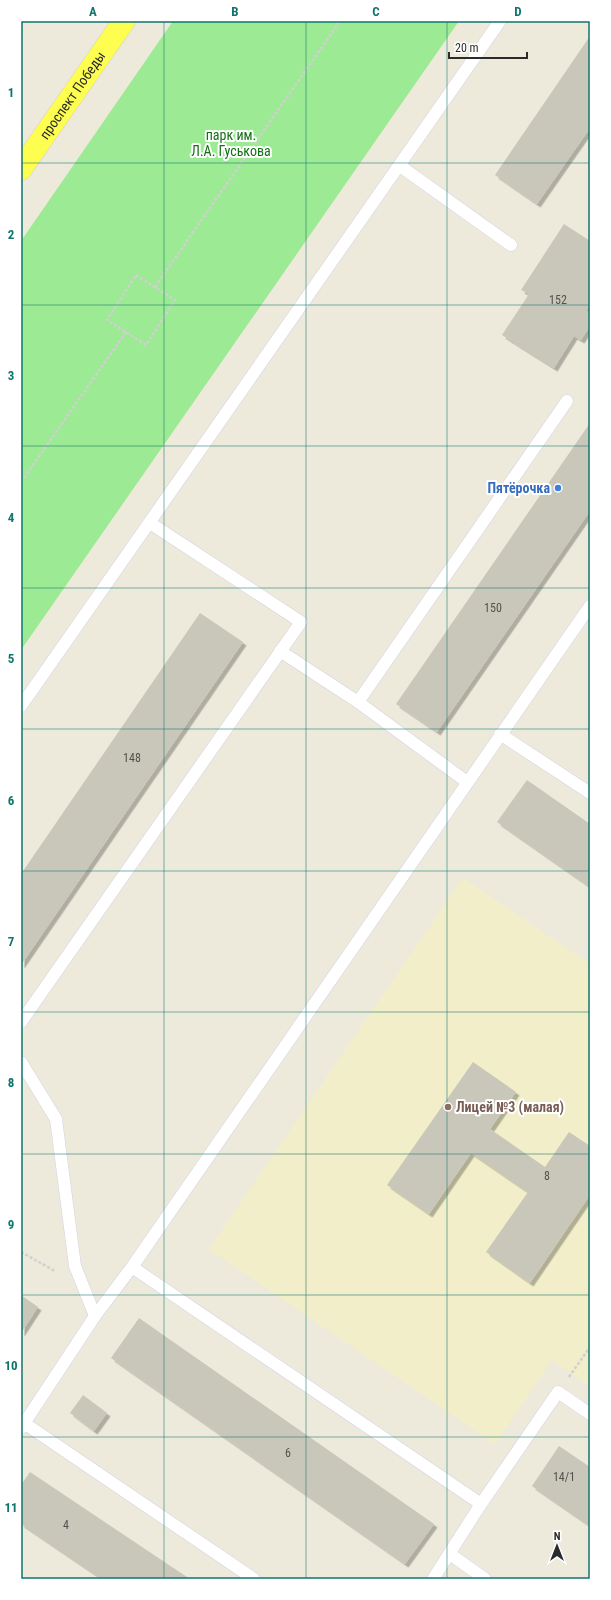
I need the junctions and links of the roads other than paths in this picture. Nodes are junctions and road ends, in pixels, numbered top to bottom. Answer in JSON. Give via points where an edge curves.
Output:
{"nodes":[{"id":1,"x":124,"y":21,"type":"edge"},
{"id":2,"x":500,"y":21,"type":"edge"},
{"id":3,"x":400,"y":166,"type":"junction"},
{"id":4,"x":21,"y":169,"type":"edge"},
{"id":5,"x":510,"y":245,"type":"dead end"},
{"id":6,"x":567,"y":401,"type":"dead end"},
{"id":7,"x":150,"y":523,"type":"junction"},
{"id":8,"x":590,"y":606,"type":"edge"},
{"id":9,"x":280,"y":651,"type":"junction"},
{"id":10,"x":358,"y":702,"type":"junction"},
{"id":11,"x":21,"y":706,"type":"edge"},
{"id":12,"x":500,"y":734,"type":"junction"},
{"id":13,"x":467,"y":782,"type":"junction"},
{"id":14,"x":590,"y":793,"type":"edge"},
{"id":15,"x":21,"y":1022,"type":"edge"},
{"id":16,"x":21,"y":1062,"type":"edge"},
{"id":17,"x":132,"y":1267,"type":"junction"},
{"id":18,"x":95,"y":1316,"type":"junction"},
{"id":19,"x":590,"y":1414,"type":"edge"},
{"id":20,"x":23,"y":1426,"type":"edge"},
{"id":21,"x":481,"y":1504,"type":"junction"},
{"id":22,"x":450,"y":1554,"type":"junction"},
{"id":23,"x":254,"y":1579,"type":"edge"},
{"id":24,"x":434,"y":1579,"type":"edge"},
{"id":25,"x":485,"y":1579,"type":"edge"}],
"edges":[{"from":1,"to":4,"type":"main road","name":"проспект Победы"},
{"from":2,"to":3,"type":"lane"},
{"from":3,"to":5,"type":"lane"},
{"from":3,"to":7,"type":"lane"},
{"from":6,"to":10,"type":"lane"},
{"from":7,"to":9,"type":"lane","via":[[301,622]]},
{"from":7,"to":11,"type":"lane"},
{"from":8,"to":12,"type":"lane"},
{"from":9,"to":10,"type":"lane"},
{"from":9,"to":15,"type":"lane"},
{"from":10,"to":13,"type":"lane"},
{"from":12,"to":13,"type":"lane"},
{"from":12,"to":14,"type":"lane"},
{"from":13,"to":17,"type":"lane"},
{"from":16,"to":18,"type":"lane","via":[[56,1118],[75,1266]]},
{"from":17,"to":18,"type":"lane"},
{"from":17,"to":21,"type":"lane"},
{"from":18,"to":20,"type":"lane"},
{"from":19,"to":21,"type":"lane","via":[[558,1392]]},
{"from":20,"to":23,"type":"lane"},
{"from":21,"to":22,"type":"lane"},
{"from":22,"to":24,"type":"lane"},
{"from":22,"to":25,"type":"lane"}]}
